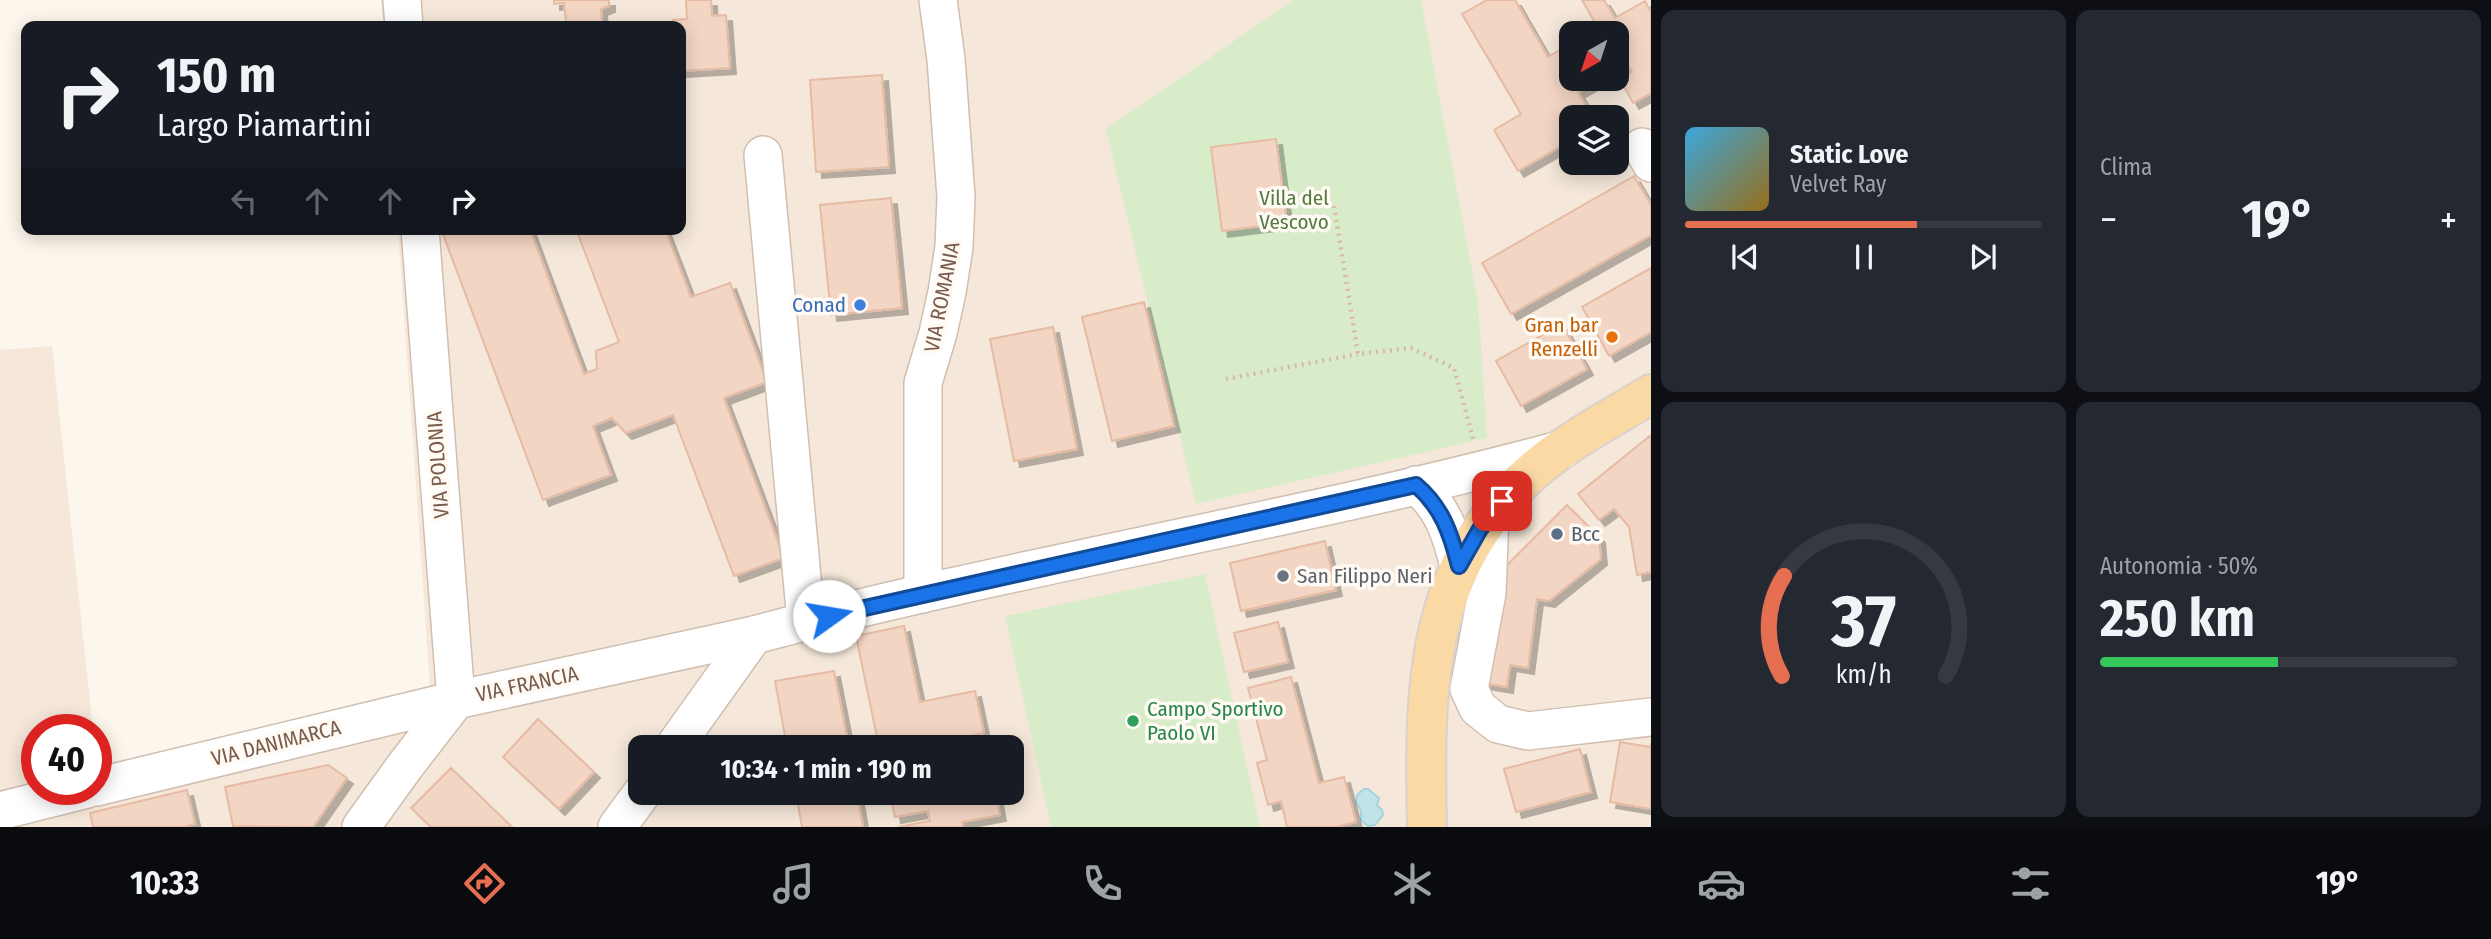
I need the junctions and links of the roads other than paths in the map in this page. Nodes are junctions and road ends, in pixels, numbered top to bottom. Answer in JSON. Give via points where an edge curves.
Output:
{"nodes":[{"id":1,"x":402,"y":0,"type":"edge"},
{"id":2,"x":938,"y":0,"type":"edge"},
{"id":3,"x":404,"y":21,"type":"edge"},
{"id":4,"x":763,"y":155,"type":"dead end"},
{"id":5,"x":420,"y":235,"type":"edge"},
{"id":6,"x":1651,"y":394,"type":"edge"},
{"id":7,"x":1563,"y":449,"type":"junction"},
{"id":8,"x":1416,"y":485,"type":"junction"},
{"id":9,"x":1490,"y":514,"type":"junction"},
{"id":10,"x":1459,"y":566,"type":"junction"},
{"id":11,"x":923,"y":594,"type":"junction"},
{"id":12,"x":806,"y":621,"type":"junction"},
{"id":13,"x":754,"y":635,"type":"junction"},
{"id":14,"x":456,"y":700,"type":"junction"},
{"id":15,"x":1651,"y":717,"type":"edge"},
{"id":16,"x":683,"y":735,"type":"edge"},
{"id":17,"x":112,"y":783,"type":"edge"},
{"id":18,"x":24,"y":805,"type":"edge"},
{"id":19,"x":633,"y":805,"type":"edge"},
{"id":20,"x":0,"y":811,"type":"edge"},
{"id":21,"x":361,"y":827,"type":"edge"},
{"id":22,"x":617,"y":827,"type":"edge"},
{"id":23,"x":1427,"y":827,"type":"edge"}],
"edges":[{"from":1,"to":3,"type":"street"},
{"from":2,"to":11,"type":"street","name":"VIA ROMANIA","via":[[956,205],[947,292],[923,383]]},
{"from":4,"to":12,"type":"street"},
{"from":5,"to":14,"type":"street","name":"VIA POLONIA"},
{"from":6,"to":7,"type":"main road"},
{"from":7,"to":8,"type":"street","name":"VIA FRANCIA"},
{"from":7,"to":9,"type":"main road"},
{"from":8,"to":10,"type":"street","via":[[1442,514]]},
{"from":8,"to":11,"type":"street","name":"VIA FRANCIA"},
{"from":9,"to":10,"type":"main road"},
{"from":9,"to":15,"type":"street","via":[[1487,593],[1469,688],[1483,714],[1511,729],[1528,731]]},
{"from":10,"to":23,"type":"main road","via":[[1430,676],[1425,731]]},
{"from":11,"to":12,"type":"street","name":"VIA FRANCIA"},
{"from":12,"to":13,"type":"street","name":"VIA FRANCIA"},
{"from":13,"to":14,"type":"street","name":"VIA FRANCIA"},
{"from":13,"to":16,"type":"street"},
{"from":14,"to":17,"type":"street","name":"VIA DANIMARCA"},
{"from":14,"to":21,"type":"street","name":"VIA FRANCIA"},
{"from":18,"to":20,"type":"street"},
{"from":19,"to":22,"type":"street"}]}
